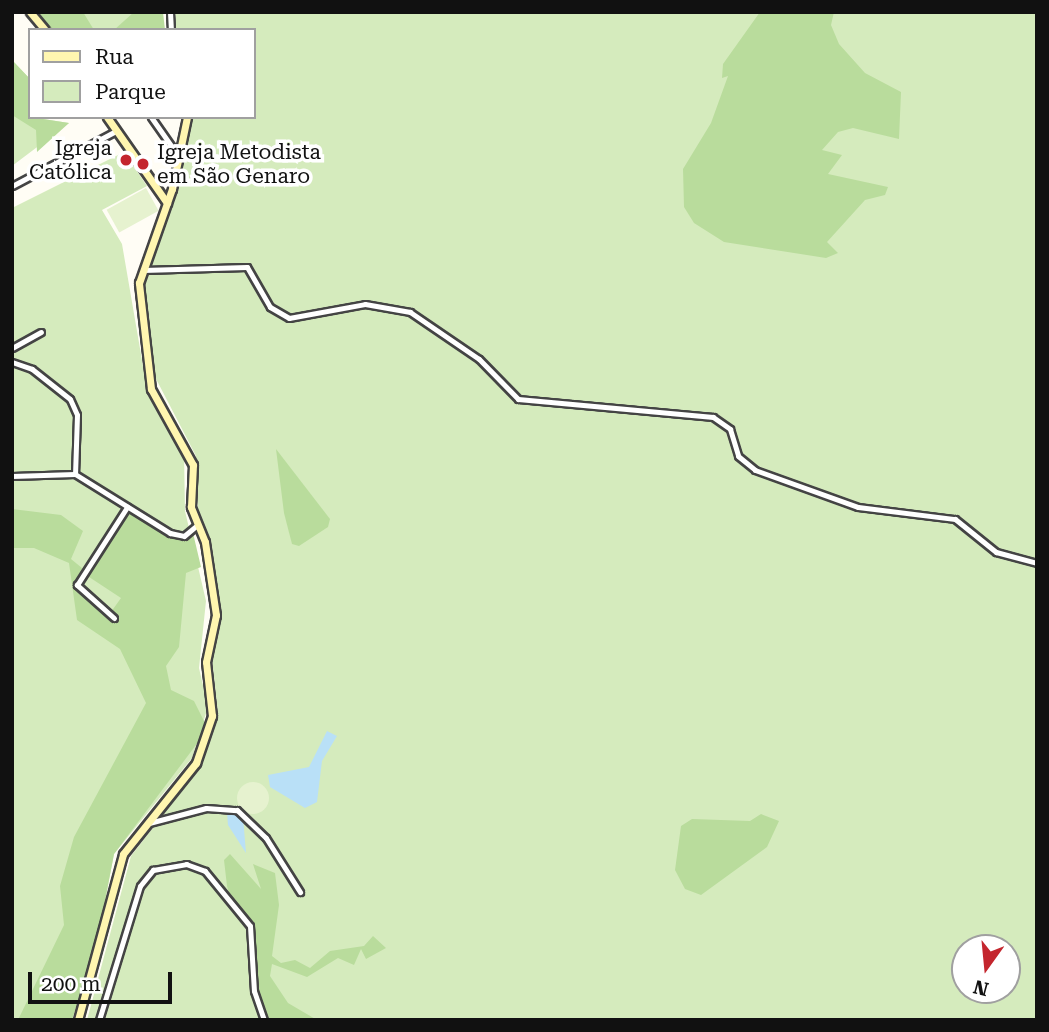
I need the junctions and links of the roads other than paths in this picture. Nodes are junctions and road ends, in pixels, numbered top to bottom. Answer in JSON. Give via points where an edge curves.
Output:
{"nodes":[{"id":1,"x":30,"y":12,"type":"edge"},
{"id":2,"x":43,"y":28,"type":"edge"},
{"id":3,"x":108,"y":119,"type":"edge"},
{"id":4,"x":152,"y":119,"type":"edge"},
{"id":5,"x":187,"y":119,"type":"edge"},
{"id":6,"x":116,"y":131,"type":"junction"},
{"id":7,"x":180,"y":158,"type":"junction"},
{"id":8,"x":12,"y":186,"type":"edge"},
{"id":9,"x":167,"y":203,"type":"junction"},
{"id":10,"x":140,"y":271,"type":"junction"},
{"id":11,"x":41,"y":332,"type":"dead end"},
{"id":12,"x":12,"y":348,"type":"edge"},
{"id":13,"x":12,"y":362,"type":"edge"},
{"id":14,"x":75,"y":474,"type":"junction"},
{"id":15,"x":12,"y":476,"type":"edge"},
{"id":16,"x":127,"y":507,"type":"junction"},
{"id":17,"x":198,"y":525,"type":"junction"},
{"id":18,"x":1037,"y":563,"type":"edge"},
{"id":19,"x":114,"y":618,"type":"dead end"},
{"id":20,"x":146,"y":823,"type":"junction"},
{"id":21,"x":300,"y":892,"type":"dead end"},
{"id":22,"x":78,"y":1020,"type":"edge"},
{"id":23,"x":99,"y":1020,"type":"edge"},
{"id":24,"x":264,"y":1020,"type":"edge"}],
"edges":[{"from":1,"to":2,"type":"street"},
{"from":3,"to":6,"type":"street"},
{"from":4,"to":7,"type":"street"},
{"from":5,"to":7,"type":"street"},
{"from":6,"to":8,"type":"street"},
{"from":6,"to":9,"type":"street"},
{"from":7,"to":9,"type":"street"},
{"from":9,"to":10,"type":"street"},
{"from":10,"to":17,"type":"street","via":[[151,389],[191,456]]},
{"from":10,"to":18,"type":"street","via":[[247,267],[270,307],[289,318],[365,304],[410,312],[479,359],[518,399],[713,417],[730,429],[738,456],[755,470],[858,507],[955,519],[996,552]]},
{"from":11,"to":12,"type":"street"},
{"from":13,"to":14,"type":"street","via":[[38,373],[75,407]]},
{"from":14,"to":15,"type":"street"},
{"from":14,"to":16,"type":"street"},
{"from":16,"to":17,"type":"street","via":[[176,536]]},
{"from":16,"to":19,"type":"street","via":[[77,585]]},
{"from":17,"to":20,"type":"street","via":[[216,615],[206,662],[212,716],[196,763]]},
{"from":20,"to":21,"type":"street","via":[[206,808],[237,810],[266,838]]},
{"from":20,"to":22,"type":"street","via":[[123,854]]},
{"from":23,"to":24,"type":"street","via":[[140,886],[153,870],[180,864],[205,871],[250,926],[254,991]]}]}
